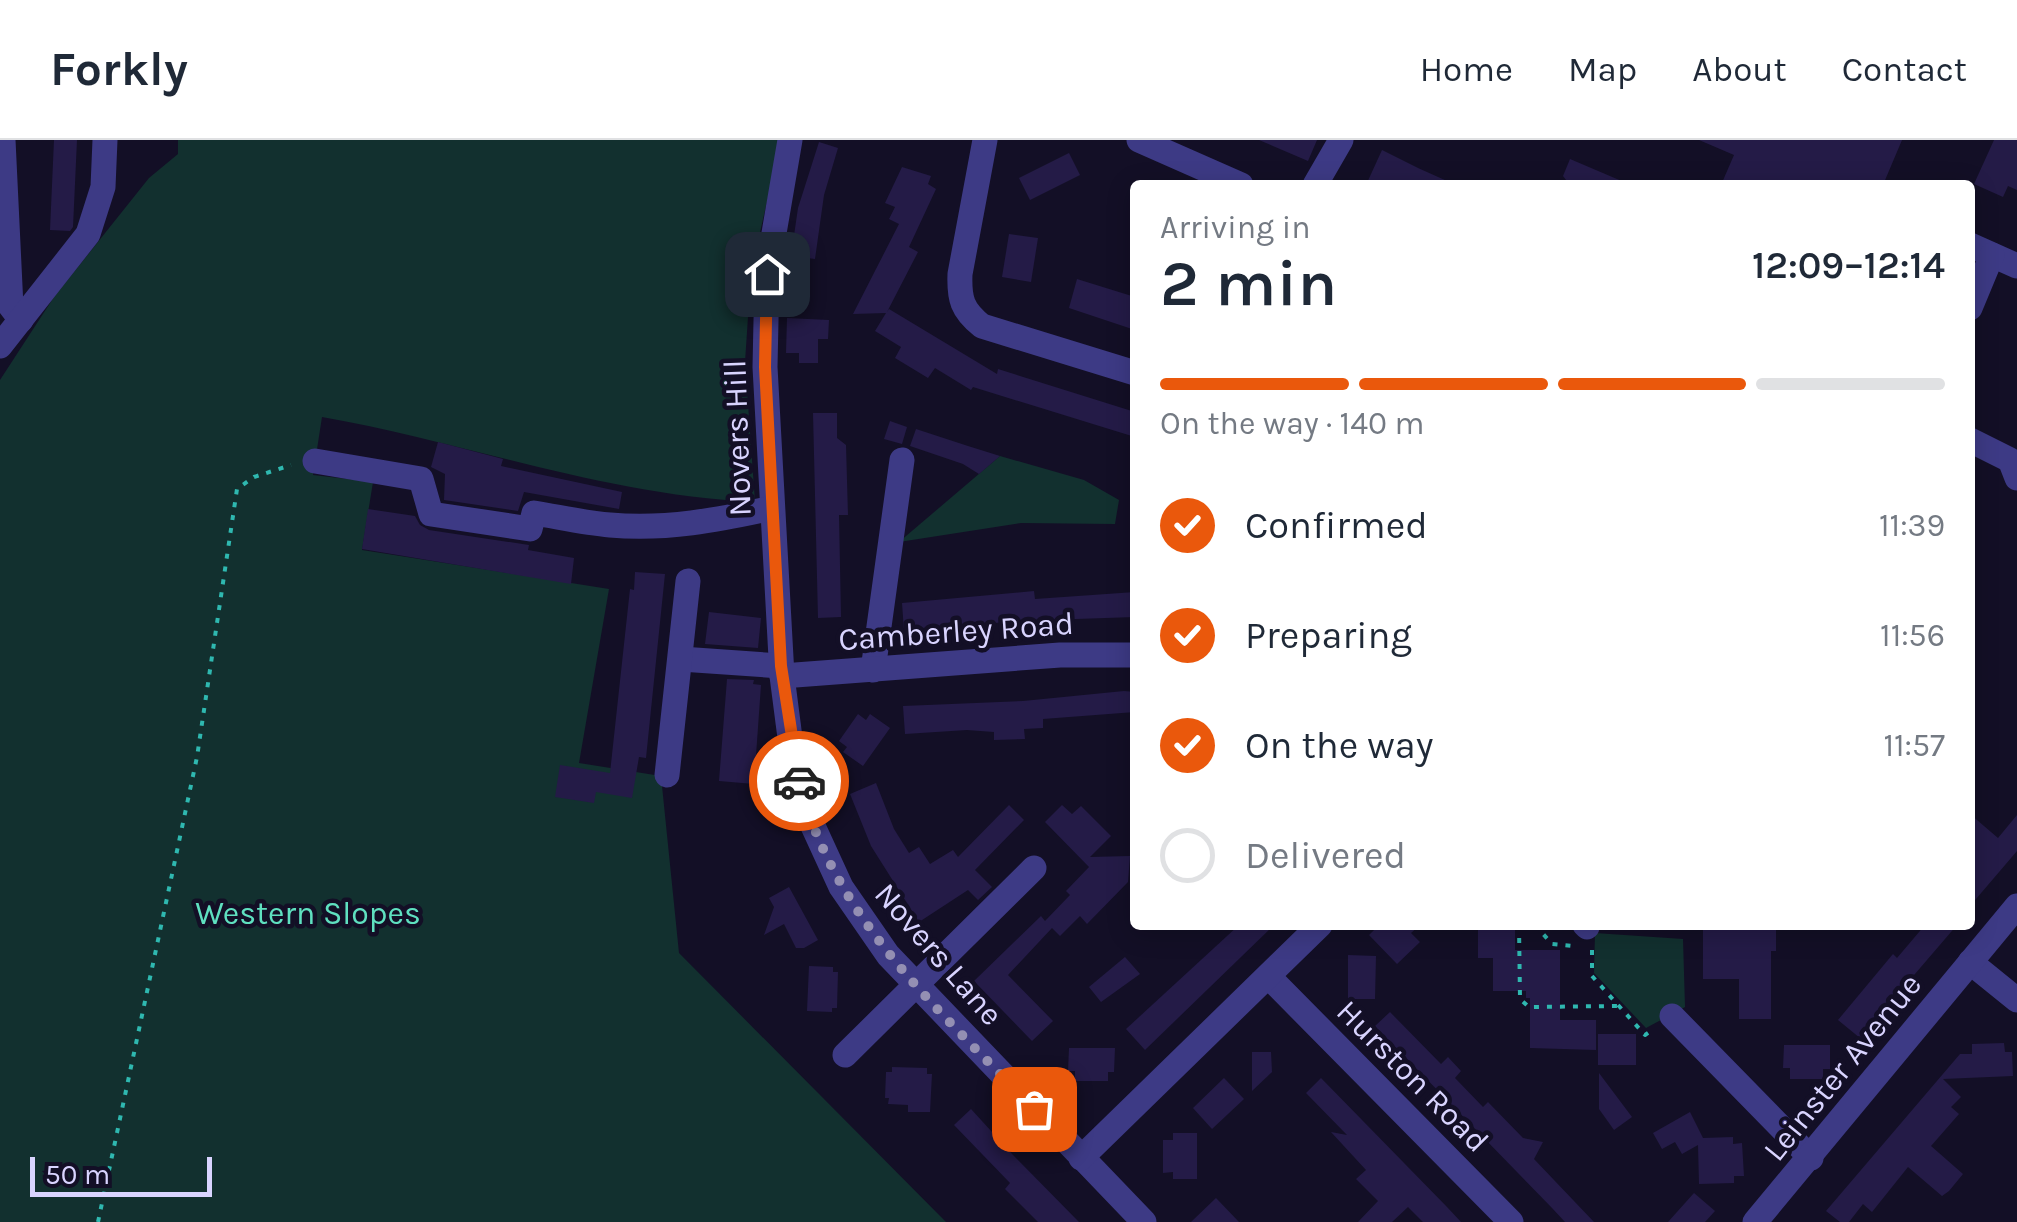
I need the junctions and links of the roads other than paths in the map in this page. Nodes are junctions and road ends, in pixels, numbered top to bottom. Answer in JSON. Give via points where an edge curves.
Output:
{"nodes":[{"id":1,"x":3,"y":140,"type":"edge"},
{"id":2,"x":105,"y":140,"type":"edge"},
{"id":3,"x":790,"y":140,"type":"edge"},
{"id":4,"x":985,"y":140,"type":"edge"},
{"id":5,"x":1139,"y":140,"type":"edge"},
{"id":6,"x":1341,"y":140,"type":"edge"},
{"id":7,"x":1230,"y":180,"type":"edge"},
{"id":8,"x":1319,"y":180,"type":"edge"},
{"id":9,"x":1981,"y":250,"type":"edge"},
{"id":10,"x":2017,"y":266,"type":"edge"},
{"id":11,"x":1975,"y":282,"type":"edge"},
{"id":12,"x":20,"y":320,"type":"junction"},
{"id":13,"x":0,"y":346,"type":"edge"},
{"id":14,"x":1130,"y":371,"type":"edge"},
{"id":15,"x":1975,"y":443,"type":"edge"},
{"id":16,"x":902,"y":460,"type":"dead end"},
{"id":17,"x":315,"y":461,"type":"road end"},
{"id":18,"x":2015,"y":463,"type":"edge"},
{"id":19,"x":772,"y":508,"type":"junction"},
{"id":20,"x":688,"y":581,"type":"dead end"},
{"id":21,"x":1130,"y":656,"type":"edge"},
{"id":22,"x":681,"y":659,"type":"junction"},
{"id":23,"x":873,"y":670,"type":"junction"},
{"id":24,"x":782,"y":671,"type":"junction"},
{"id":25,"x":666,"y":775,"type":"dead end"},
{"id":26,"x":1034,"y":868,"type":"dead end"},
{"id":27,"x":2017,"y":906,"type":"edge"},
{"id":28,"x":1315,"y":930,"type":"edge"},
{"id":29,"x":1970,"y":962,"type":"junction"},
{"id":30,"x":1269,"y":976,"type":"junction"},
{"id":31,"x":915,"y":984,"type":"junction"},
{"id":32,"x":2017,"y":1000,"type":"edge"},
{"id":33,"x":1672,"y":1016,"type":"road end"},
{"id":34,"x":845,"y":1055,"type":"dead end"},
{"id":35,"x":1081,"y":1158,"type":"junction"},
{"id":36,"x":1811,"y":1158,"type":"junction"},
{"id":37,"x":1144,"y":1222,"type":"edge"},
{"id":38,"x":1511,"y":1222,"type":"edge"},
{"id":39,"x":1755,"y":1222,"type":"edge"}],
"edges":[{"from":1,"to":12,"type":"street","via":[[10,307]]},
{"from":2,"to":12,"type":"street","via":[[103,187],[88,234]]},
{"from":3,"to":19,"type":"street","name":"Novers Hill","via":[[767,274]]},
{"from":4,"to":14,"type":"street","via":[[960,274],[966,313],[982,326]]},
{"from":5,"to":7,"type":"street"},
{"from":6,"to":8,"type":"street"},
{"from":9,"to":10,"type":"street"},
{"from":9,"to":11,"type":"street"},
{"from":12,"to":13,"type":"street"},
{"from":15,"to":18,"type":"street"},
{"from":16,"to":23,"type":"street"},
{"from":17,"to":19,"type":"street","via":[[420,479],[431,514],[530,529],[534,513],[668,526]]},
{"from":19,"to":24,"type":"street","name":"Novers Hill"},
{"from":20,"to":22,"type":"street"},
{"from":21,"to":23,"type":"street","name":"Camberley Road"},
{"from":22,"to":24,"type":"street","name":"Camberley Road"},
{"from":22,"to":25,"type":"street"},
{"from":23,"to":24,"type":"street","name":"Camberley Road"},
{"from":24,"to":31,"type":"street","name":"Novers Lane","via":[[794,761],[823,851],[862,921]]},
{"from":26,"to":31,"type":"street"},
{"from":27,"to":29,"type":"street","name":"Leinster Avenue"},
{"from":28,"to":30,"type":"street"},
{"from":29,"to":32,"type":"street"},
{"from":29,"to":36,"type":"street","name":"Leinster Avenue"},
{"from":30,"to":35,"type":"street"},
{"from":30,"to":38,"type":"street","name":"Hurston Road"},
{"from":31,"to":34,"type":"street"},
{"from":31,"to":35,"type":"street","name":"Novers Lane"},
{"from":33,"to":36,"type":"street"},
{"from":35,"to":37,"type":"street","name":"Novers Lane"},
{"from":36,"to":39,"type":"street","name":"Leinster Avenue"}]}
